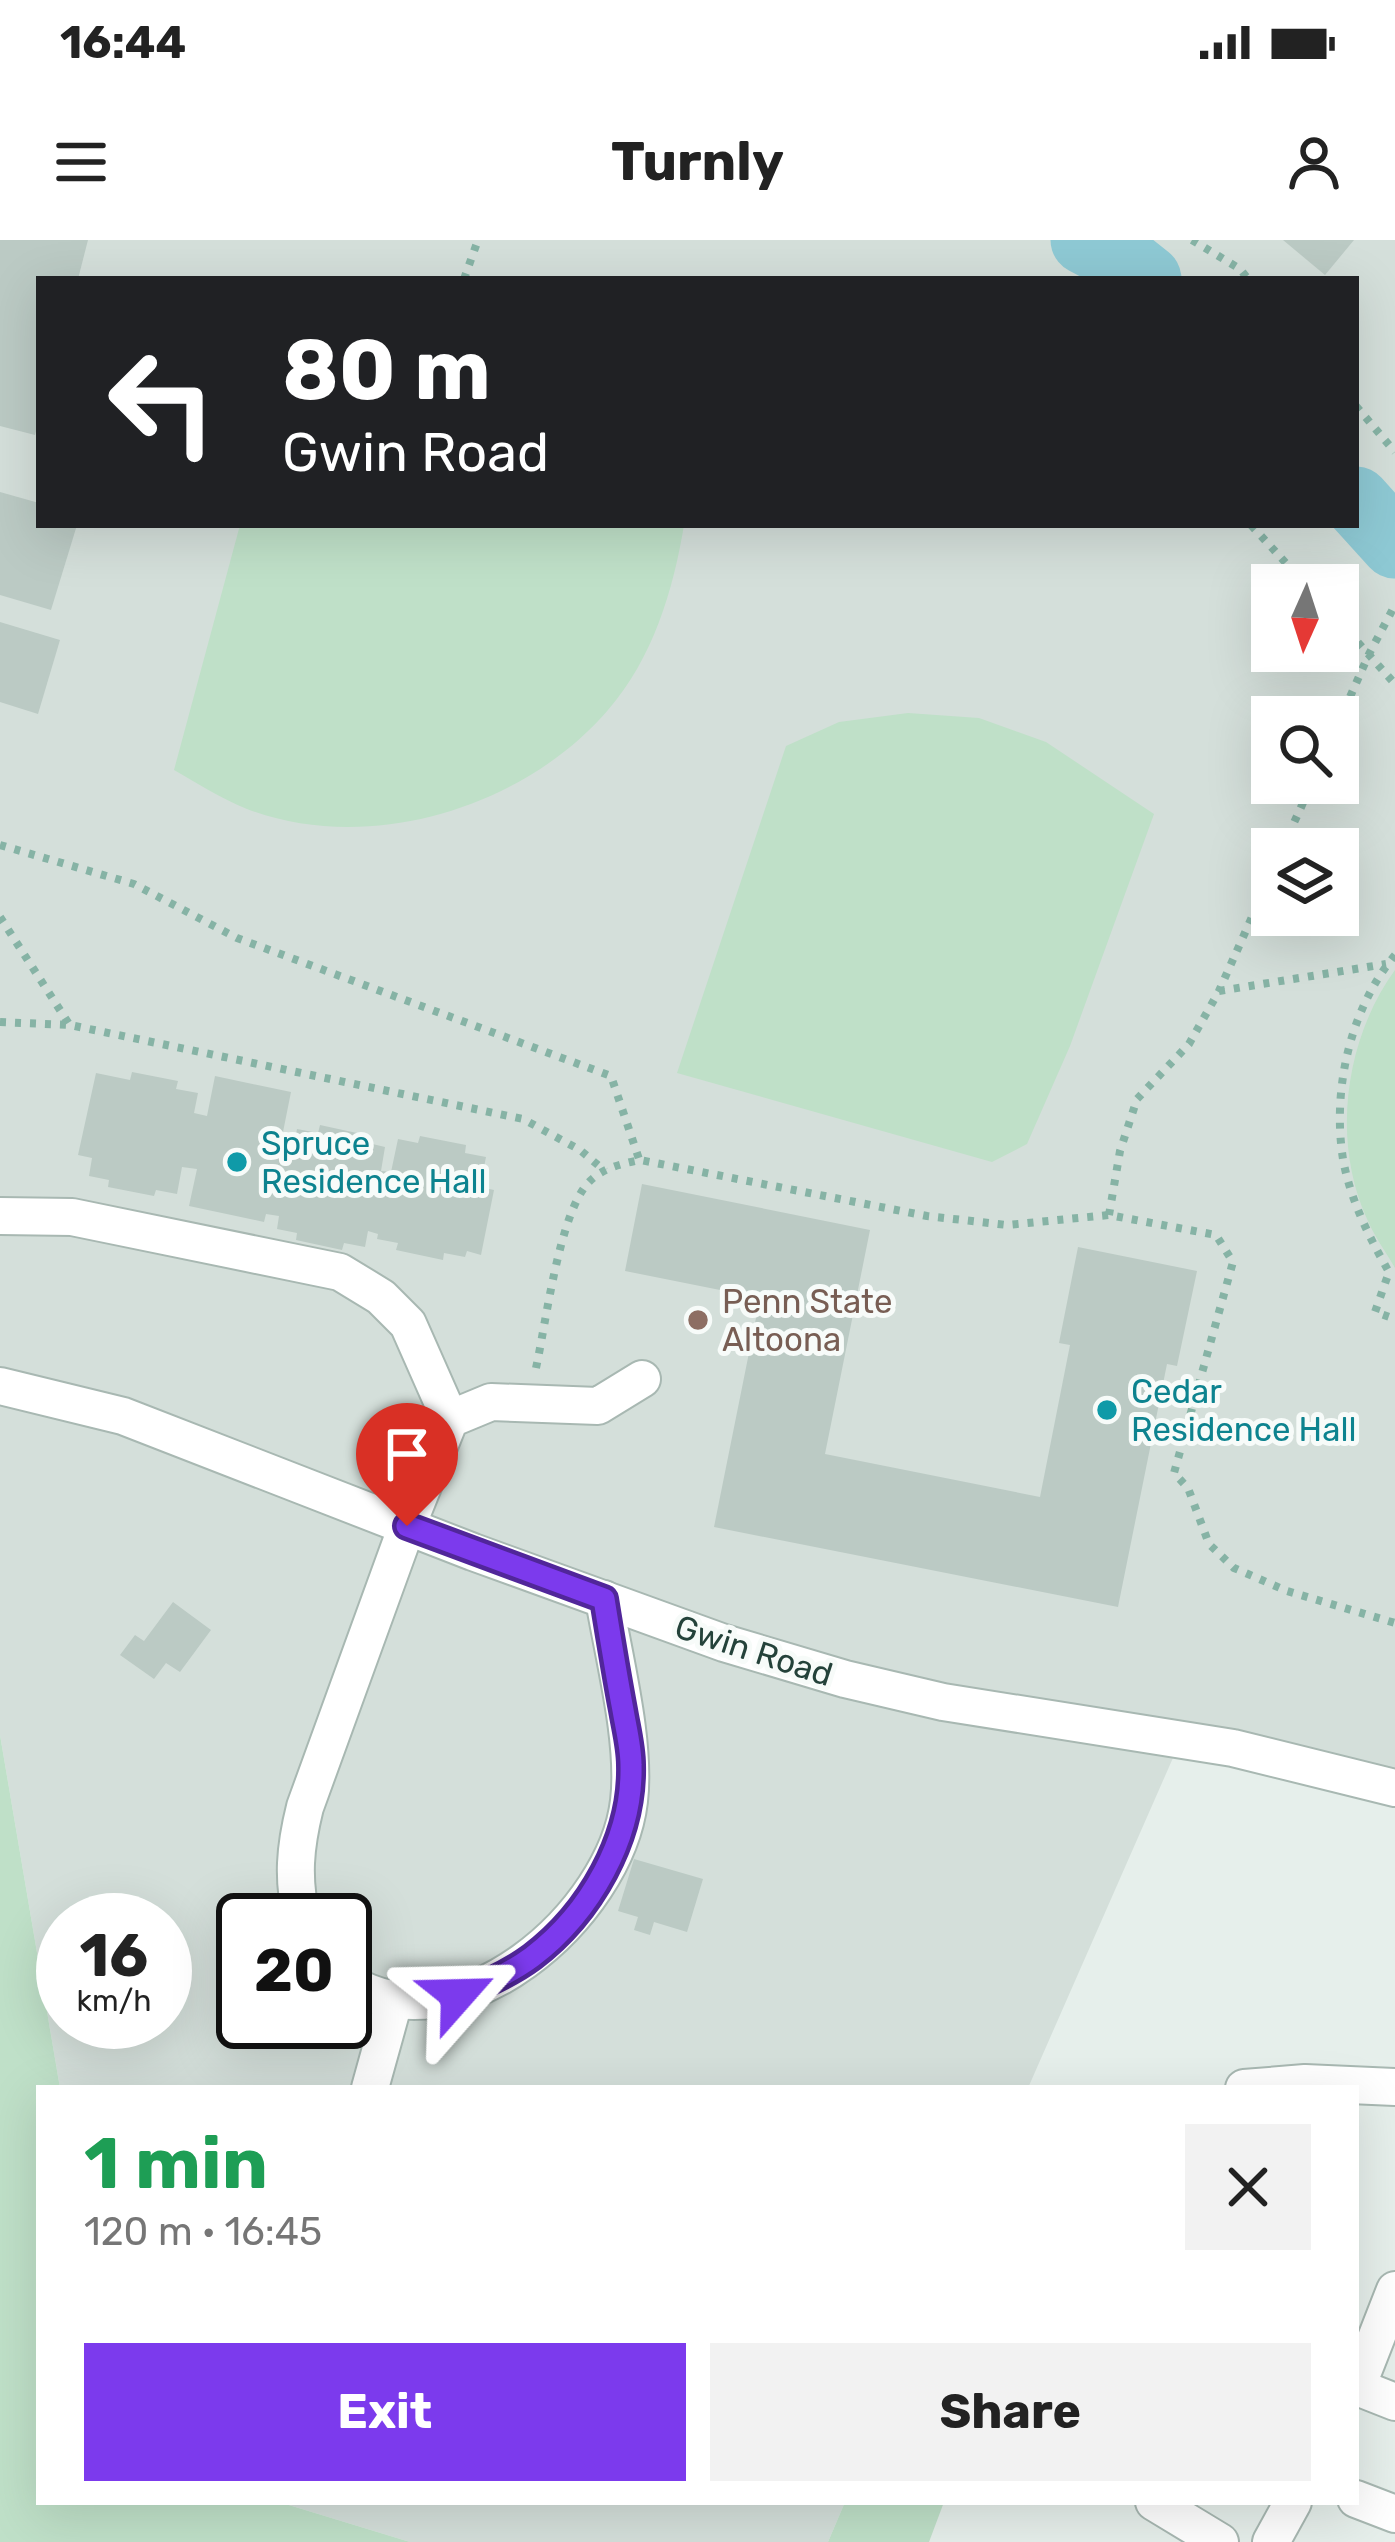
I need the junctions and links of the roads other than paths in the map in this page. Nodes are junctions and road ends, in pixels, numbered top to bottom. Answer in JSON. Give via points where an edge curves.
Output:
{"nodes":[{"id":1,"x":0,"y":1216,"type":"edge"},
{"id":2,"x":641,"y":1379,"type":"dead end"},
{"id":3,"x":0,"y":1386,"type":"edge"},
{"id":4,"x":450,"y":1419,"type":"junction"},
{"id":5,"x":407,"y":1526,"type":"junction"},
{"id":6,"x":604,"y":1599,"type":"junction"},
{"id":7,"x":1395,"y":1788,"type":"edge"},
{"id":8,"x":297,"y":1893,"type":"edge"},
{"id":9,"x":372,"y":1992,"type":"edge"},
{"id":10,"x":394,"y":1998,"type":"junction"},
{"id":11,"x":371,"y":2085,"type":"edge"},
{"id":12,"x":1281,"y":2085,"type":"edge"},
{"id":13,"x":1350,"y":2085,"type":"edge"},
{"id":14,"x":1359,"y":2085,"type":"edge"},
{"id":15,"x":1395,"y":2087,"type":"edge"},
{"id":16,"x":1395,"y":2290,"type":"edge"},
{"id":17,"x":1359,"y":2383,"type":"edge"},
{"id":18,"x":1359,"y":2389,"type":"edge"},
{"id":19,"x":1395,"y":2402,"type":"edge"},
{"id":20,"x":1359,"y":2500,"type":"edge"},
{"id":21,"x":1159,"y":2505,"type":"edge"},
{"id":22,"x":1291,"y":2505,"type":"edge"},
{"id":23,"x":1395,"y":2514,"type":"edge"},
{"id":24,"x":1220,"y":2542,"type":"edge"},
{"id":25,"x":1270,"y":2542,"type":"edge"}],
"edges":[{"from":1,"to":4,"type":"street","via":[[72,1217],[340,1272],[408,1324]]},
{"from":2,"to":4,"type":"street","via":[[598,1406],[491,1402]]},
{"from":3,"to":5,"type":"street","name":"Gwin Road","via":[[123,1416]]},
{"from":4,"to":5,"type":"street"},
{"from":5,"to":6,"type":"street","name":"Gwin Road"},
{"from":5,"to":8,"type":"street","via":[[304,1807]]},
{"from":6,"to":7,"type":"street","name":"Gwin Road","via":[[884,1688],[1234,1748]]},
{"from":6,"to":10,"type":"street","via":[[632,1762],[629,1805],[600,1878],[534,1956],[494,1981],[424,2002]]},
{"from":9,"to":10,"type":"street"},
{"from":10,"to":11,"type":"street"},
{"from":12,"to":13,"type":"street"},
{"from":14,"to":15,"type":"street"},
{"from":16,"to":17,"type":"street"},
{"from":18,"to":19,"type":"street"},
{"from":20,"to":23,"type":"street"},
{"from":21,"to":24,"type":"street"},
{"from":22,"to":25,"type":"street"}]}
